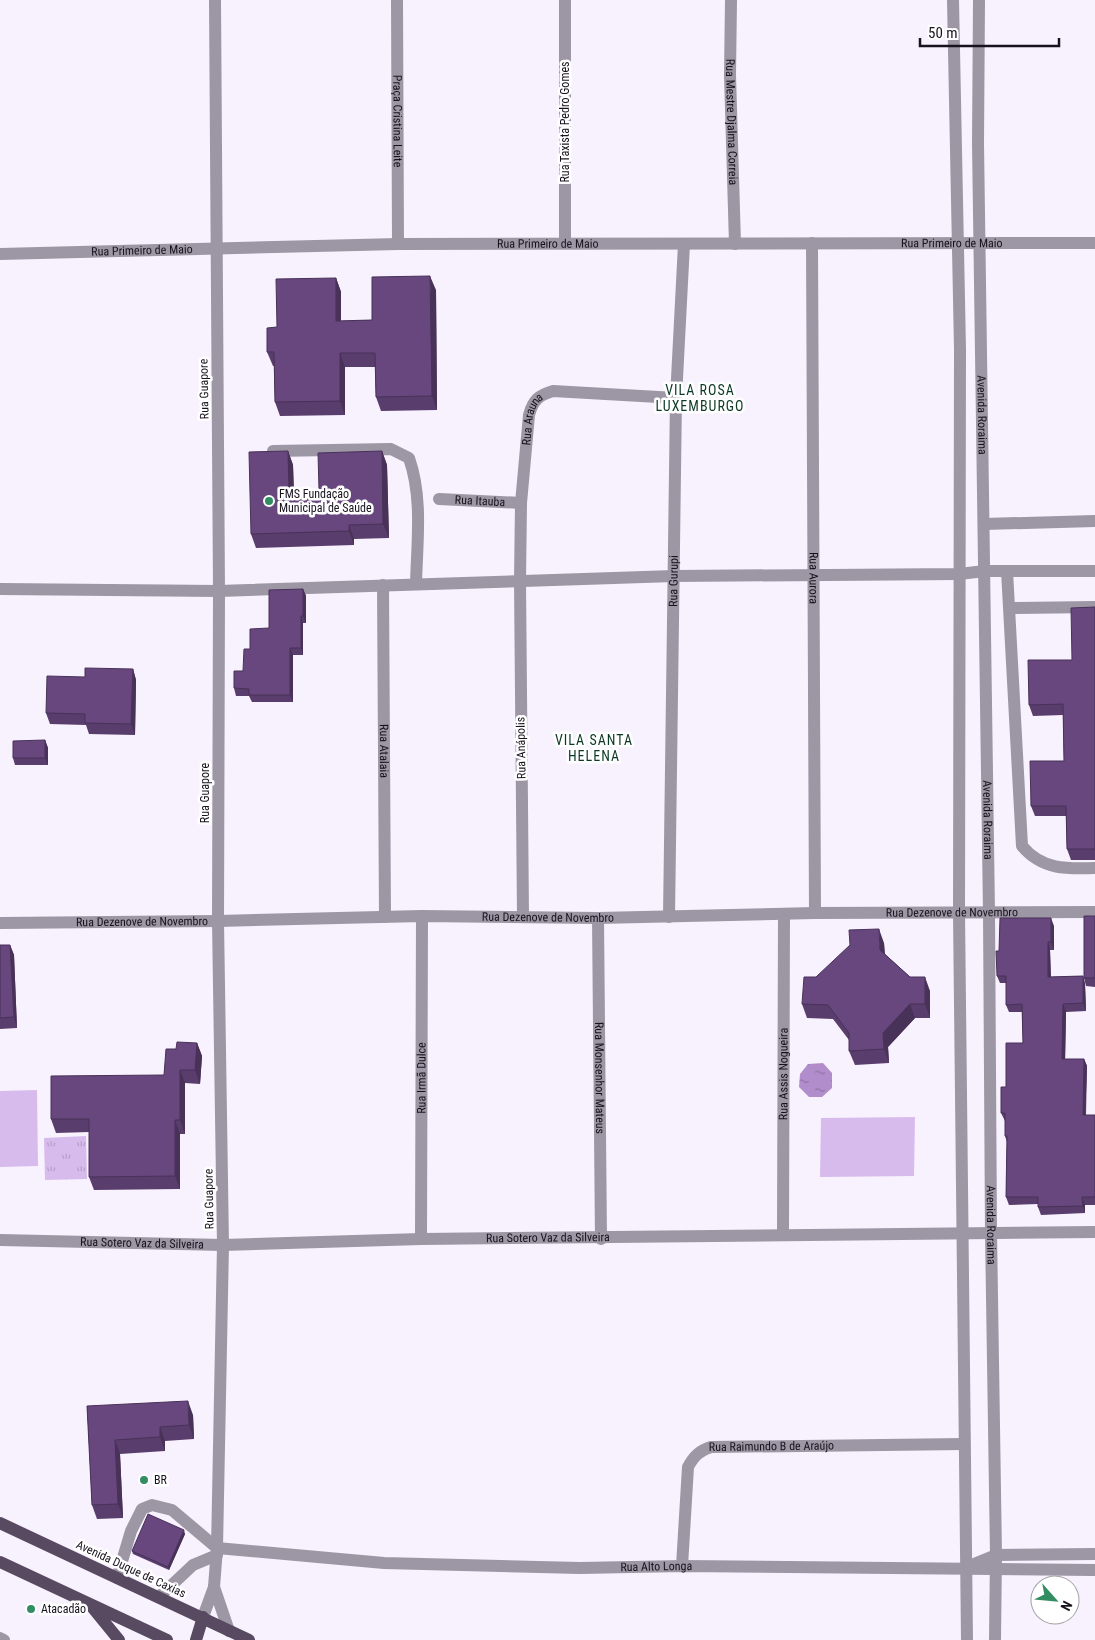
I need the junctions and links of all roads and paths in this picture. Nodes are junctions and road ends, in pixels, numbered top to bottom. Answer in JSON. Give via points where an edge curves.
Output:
{"nodes":[{"id":1,"x":215,"y":0,"type":"edge"},
{"id":2,"x":397,"y":0,"type":"edge"},
{"id":3,"x":565,"y":0,"type":"edge"},
{"id":4,"x":731,"y":0,"type":"edge"},
{"id":5,"x":953,"y":0,"type":"edge"},
{"id":6,"x":979,"y":0,"type":"edge"},
{"id":7,"x":565,"y":243,"type":"junction"},
{"id":8,"x":812,"y":243,"type":"junction"},
{"id":9,"x":957,"y":243,"type":"junction"},
{"id":10,"x":980,"y":243,"type":"junction"},
{"id":11,"x":1095,"y":243,"type":"edge"},
{"id":12,"x":398,"y":244,"type":"junction"},
{"id":13,"x":684,"y":244,"type":"junction"},
{"id":14,"x":735,"y":244,"type":"junction"},
{"id":15,"x":216,"y":248,"type":"junction"},
{"id":16,"x":0,"y":254,"type":"edge"},
{"id":17,"x":982,"y":348,"type":"junction"},
{"id":18,"x":960,"y":349,"type":"junction"},
{"id":19,"x":676,"y":398,"type":"junction"},
{"id":20,"x":272,"y":451,"type":"edge"},
{"id":21,"x":439,"y":499,"type":"dead end"},
{"id":22,"x":521,"y":503,"type":"junction"},
{"id":23,"x":1095,"y":521,"type":"edge"},
{"id":24,"x":984,"y":524,"type":"junction"},
{"id":25,"x":985,"y":571,"type":"junction"},
{"id":26,"x":1007,"y":571,"type":"junction"},
{"id":27,"x":1095,"y":571,"type":"edge"},
{"id":28,"x":959,"y":574,"type":"junction"},
{"id":29,"x":814,"y":575,"type":"junction"},
{"id":30,"x":674,"y":576,"type":"junction"},
{"id":31,"x":520,"y":581,"type":"junction"},
{"id":32,"x":416,"y":584,"type":"junction"},
{"id":33,"x":383,"y":585,"type":"junction"},
{"id":34,"x":0,"y":589,"type":"edge"},
{"id":35,"x":219,"y":591,"type":"junction"},
{"id":36,"x":1095,"y":607,"type":"edge"},
{"id":37,"x":1010,"y":608,"type":"junction"},
{"id":38,"x":1095,"y":868,"type":"edge"},
{"id":39,"x":1095,"y":912,"type":"edge"},
{"id":40,"x":815,"y":913,"type":"junction"},
{"id":41,"x":959,"y":913,"type":"junction"},
{"id":42,"x":989,"y":913,"type":"junction"},
{"id":43,"x":784,"y":914,"type":"junction"},
{"id":44,"x":422,"y":916,"type":"junction"},
{"id":45,"x":523,"y":916,"type":"junction"},
{"id":46,"x":669,"y":917,"type":"junction"},
{"id":47,"x":385,"y":918,"type":"junction"},
{"id":48,"x":598,"y":918,"type":"junction"},
{"id":49,"x":218,"y":921,"type":"junction"},
{"id":50,"x":0,"y":923,"type":"edge"},
{"id":51,"x":962,"y":1232,"type":"junction"},
{"id":52,"x":991,"y":1232,"type":"junction"},
{"id":53,"x":1095,"y":1232,"type":"edge"},
{"id":54,"x":782,"y":1234,"type":"junction"},
{"id":55,"x":601,"y":1239,"type":"junction"},
{"id":56,"x":0,"y":1240,"type":"edge"},
{"id":57,"x":421,"y":1240,"type":"junction"},
{"id":58,"x":223,"y":1245,"type":"junction"},
{"id":59,"x":964,"y":1444,"type":"junction"},
{"id":60,"x":0,"y":1523,"type":"edge"},
{"id":61,"x":217,"y":1551,"type":"junction"},
{"id":62,"x":1095,"y":1554,"type":"edge"},
{"id":63,"x":996,"y":1555,"type":"junction"},
{"id":64,"x":0,"y":1562,"type":"edge"},
{"id":65,"x":682,"y":1566,"type":"junction"},
{"id":66,"x":965,"y":1568,"type":"junction"},
{"id":67,"x":995,"y":1569,"type":"junction"},
{"id":68,"x":1095,"y":1570,"type":"edge"},
{"id":69,"x":117,"y":1578,"type":"junction"},
{"id":70,"x":214,"y":1587,"type":"junction"},
{"id":71,"x":159,"y":1597,"type":"junction"},
{"id":72,"x":89,"y":1603,"type":"junction"},
{"id":73,"x":203,"y":1617,"type":"junction"},
{"id":74,"x":228,"y":1635,"type":"edge"},
{"id":75,"x":0,"y":1638,"type":"edge"},
{"id":76,"x":4,"y":1640,"type":"edge"},
{"id":77,"x":120,"y":1640,"type":"edge"},
{"id":78,"x":167,"y":1640,"type":"edge"},
{"id":79,"x":196,"y":1640,"type":"edge"},
{"id":80,"x":249,"y":1640,"type":"edge"},
{"id":81,"x":966,"y":1640,"type":"edge"},
{"id":82,"x":995,"y":1640,"type":"edge"}],
"edges":[{"from":1,"to":15,"type":"street","name":"Rua Guapore"},
{"from":2,"to":12,"type":"street","name":"Praça Cristina Leite"},
{"from":3,"to":7,"type":"street","name":"Rua Taxista Pedro Gomes"},
{"from":4,"to":14,"type":"street","name":"Rua Mestre Djalma Correia"},
{"from":5,"to":9,"type":"street","name":"Avenida Roraima"},
{"from":6,"to":10,"type":"street","name":"Avenida Roraima"},
{"from":7,"to":12,"type":"street","name":"Rua Primeiro de Maio"},
{"from":7,"to":13,"type":"street","name":"Rua Primeiro de Maio"},
{"from":8,"to":9,"type":"street","name":"Rua Primeiro de Maio"},
{"from":8,"to":14,"type":"street","name":"Rua Primeiro de Maio"},
{"from":8,"to":29,"type":"street","name":"Rua Aurora"},
{"from":9,"to":10,"type":"street","name":"Rua Primeiro de Maio"},
{"from":9,"to":18,"type":"street","name":"Avenida Roraima"},
{"from":10,"to":11,"type":"street","name":"Rua Primeiro de Maio"},
{"from":10,"to":17,"type":"street","name":"Avenida Roraima"},
{"from":12,"to":15,"type":"street","name":"Rua Primeiro de Maio"},
{"from":13,"to":14,"type":"street","name":"Rua Primeiro de Maio"},
{"from":13,"to":19,"type":"street","name":"Rua Gurupi"},
{"from":15,"to":16,"type":"street","name":"Rua Primeiro de Maio"},
{"from":15,"to":35,"type":"street","name":"Rua Guapore"},
{"from":17,"to":18,"type":"street"},
{"from":17,"to":24,"type":"street","name":"Avenida Roraima"},
{"from":18,"to":28,"type":"street","name":"Avenida Roraima"},
{"from":19,"to":22,"type":"street","name":"Rua Arauna","via":[[553,391],[542,394],[533,403],[530,414]]},
{"from":19,"to":30,"type":"street","name":"Rua Gurupi"},
{"from":20,"to":32,"type":"street","via":[[391,450],[409,458],[418,498]]},
{"from":21,"to":22,"type":"street","name":"Rua Itauba"},
{"from":22,"to":31,"type":"street","name":"Rua Arauna"},
{"from":23,"to":24,"type":"street"},
{"from":24,"to":25,"type":"street","name":"Avenida Roraima"},
{"from":25,"to":26,"type":"street"},
{"from":25,"to":28,"type":"street"},
{"from":25,"to":42,"type":"street","name":"Avenida Roraima"},
{"from":26,"to":27,"type":"street"},
{"from":26,"to":37,"type":"street"},
{"from":28,"to":29,"type":"street"},
{"from":28,"to":41,"type":"street","name":"Avenida Roraima"},
{"from":29,"to":30,"type":"street"},
{"from":29,"to":40,"type":"street","name":"Rua Aurora"},
{"from":30,"to":31,"type":"street"},
{"from":30,"to":46,"type":"street","name":"Rua Gurupi"},
{"from":31,"to":32,"type":"street"},
{"from":31,"to":45,"type":"street","name":"Rua Anápolis"},
{"from":32,"to":33,"type":"street"},
{"from":33,"to":35,"type":"street"},
{"from":33,"to":47,"type":"street","name":"Rua Atalaia"},
{"from":34,"to":35,"type":"street"},
{"from":35,"to":49,"type":"street","name":"Rua Guapore"},
{"from":36,"to":37,"type":"street"},
{"from":37,"to":38,"type":"street","via":[[1022,846],[1035,859],[1060,869]]},
{"from":39,"to":42,"type":"street","name":"Rua Dezenove de Novembro"},
{"from":40,"to":41,"type":"street","name":"Rua Dezenove de Novembro"},
{"from":40,"to":43,"type":"street","name":"Rua Dezenove de Novembro"},
{"from":41,"to":42,"type":"street","name":"Rua Dezenove de Novembro"},
{"from":41,"to":51,"type":"street","name":"Avenida Roraima"},
{"from":42,"to":52,"type":"street","name":"Avenida Roraima"},
{"from":43,"to":46,"type":"street","name":"Rua Dezenove de Novembro"},
{"from":43,"to":54,"type":"street","name":"Rua Assis Nogueira"},
{"from":44,"to":45,"type":"street","name":"Rua Dezenove de Novembro"},
{"from":44,"to":47,"type":"street","name":"Rua Dezenove de Novembro"},
{"from":44,"to":57,"type":"street","name":"Rua Irmã Dulce"},
{"from":45,"to":48,"type":"street","name":"Rua Dezenove de Novembro"},
{"from":46,"to":48,"type":"street","name":"Rua Dezenove de Novembro"},
{"from":47,"to":49,"type":"street","name":"Rua Dezenove de Novembro"},
{"from":48,"to":55,"type":"street","name":"Rua Monsenhor Mateus"},
{"from":49,"to":50,"type":"street","name":"Rua Dezenove de Novembro"},
{"from":49,"to":58,"type":"street","name":"Rua Guapore"},
{"from":51,"to":52,"type":"street","name":"Rua Sotero Vaz da Silveira"},
{"from":51,"to":54,"type":"street","name":"Rua Sotero Vaz da Silveira"},
{"from":51,"to":59,"type":"street","name":"Avenida Roraima"},
{"from":52,"to":53,"type":"street","name":"Rua Sotero Vaz da Silveira"},
{"from":52,"to":63,"type":"street","name":"Avenida Roraima"},
{"from":54,"to":55,"type":"street","name":"Rua Sotero Vaz da Silveira"},
{"from":55,"to":57,"type":"street","name":"Rua Sotero Vaz da Silveira"},
{"from":56,"to":58,"type":"street","name":"Rua Sotero Vaz da Silveira"},
{"from":57,"to":58,"type":"street","name":"Rua Sotero Vaz da Silveira"},
{"from":58,"to":61,"type":"street","name":"Rua Guapore"},
{"from":59,"to":65,"type":"street","name":"Rua Raimundo B de Araújo","via":[[711,1447],[700,1451],[688,1466]]},
{"from":59,"to":66,"type":"street","name":"Avenida Roraima"},
{"from":60,"to":69,"type":"main road","name":"Avenida Duque de Caxias"},
{"from":61,"to":65,"type":"street","name":"Rua Alto Longa","via":[[384,1563],[580,1568]]},
{"from":61,"to":69,"type":"street","via":[[172,1510],[152,1505],[142,1509]]},
{"from":61,"to":70,"type":"street","name":"Rua Guapore"},
{"from":61,"to":71,"type":"street","via":[[192,1566]]},
{"from":62,"to":63,"type":"street"},
{"from":63,"to":66,"type":"street"},
{"from":63,"to":67,"type":"street","name":"Avenida Roraima"},
{"from":64,"to":72,"type":"main road"},
{"from":65,"to":66,"type":"street","name":"Rua Alto Longa"},
{"from":66,"to":67,"type":"street","name":"Rua Alto Longa"},
{"from":66,"to":81,"type":"street","name":"Avenida Roraima"},
{"from":67,"to":68,"type":"street","name":"Rua Alto Longa"},
{"from":67,"to":82,"type":"street","name":"Avenida Roraima"},
{"from":69,"to":71,"type":"main road","name":"Avenida Duque de Caxias"},
{"from":70,"to":73,"type":"street","name":"Rua Guapore"},
{"from":70,"to":74,"type":"street","name":"Rua Guapore"},
{"from":71,"to":73,"type":"main road","name":"Avenida Duque de Caxias"},
{"from":72,"to":77,"type":"main road"},
{"from":72,"to":78,"type":"main road"},
{"from":73,"to":74,"type":"main road","name":"Avenida Duque de Caxias"},
{"from":73,"to":79,"type":"main road","name":"Rua Guapore"},
{"from":74,"to":80,"type":"main road","name":"Avenida Duque de Caxias"},
{"from":75,"to":76,"type":"street"}]}
